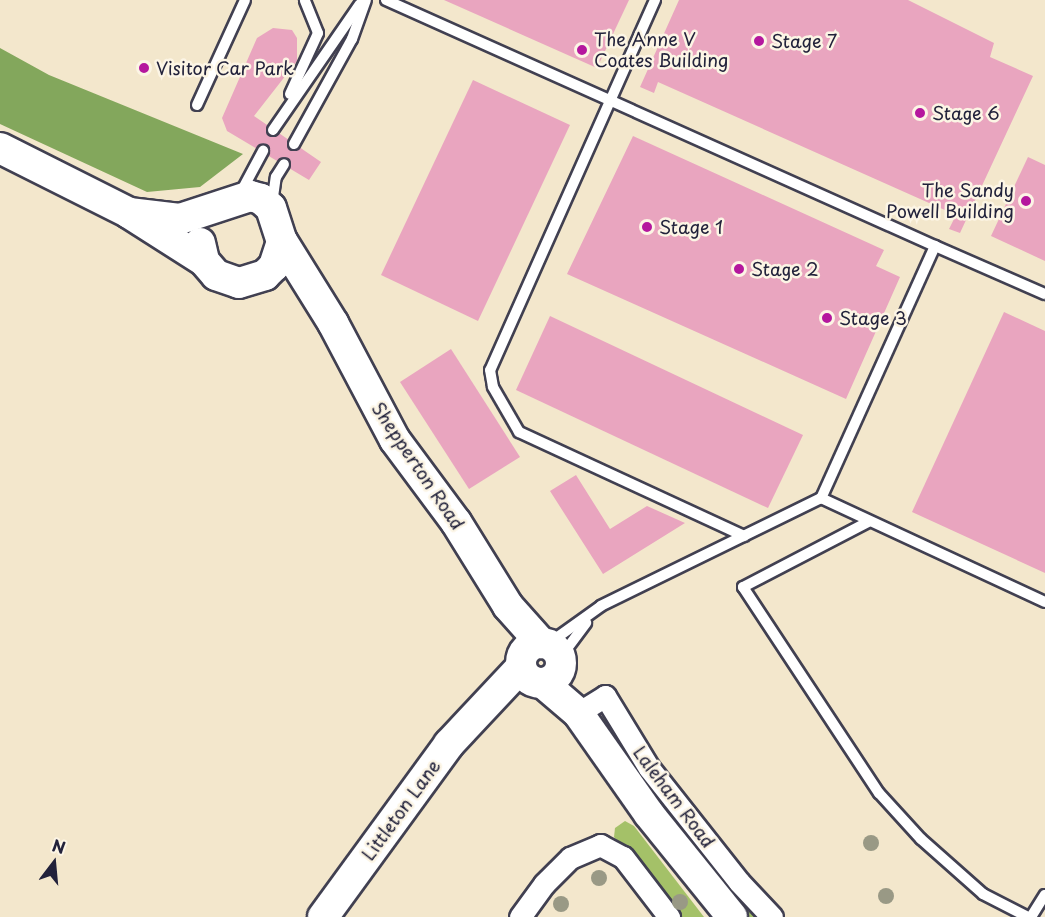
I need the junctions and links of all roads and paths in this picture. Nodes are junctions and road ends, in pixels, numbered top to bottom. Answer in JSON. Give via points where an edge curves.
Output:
{"nodes":[{"id":1,"x":245,"y":0,"type":"edge"},
{"id":2,"x":305,"y":0,"type":"edge"},
{"id":3,"x":365,"y":0,"type":"edge"},
{"id":4,"x":386,"y":0,"type":"edge"},
{"id":5,"x":655,"y":0,"type":"edge"},
{"id":6,"x":612,"y":101,"type":"junction"},
{"id":7,"x":197,"y":105,"type":"dead end"},
{"id":8,"x":279,"y":119,"type":"junction"},
{"id":9,"x":273,"y":130,"type":"dead end"},
{"id":10,"x":294,"y":144,"type":"dead end"},
{"id":11,"x":0,"y":148,"type":"edge"},
{"id":12,"x":263,"y":152,"type":"dead end"},
{"id":13,"x":284,"y":164,"type":"dead end"},
{"id":14,"x":226,"y":204,"type":"junction"},
{"id":15,"x":271,"y":208,"type":"junction"},
{"id":16,"x":129,"y":213,"type":"junction"},
{"id":17,"x":282,"y":241,"type":"junction"},
{"id":18,"x":935,"y":246,"type":"junction"},
{"id":19,"x":204,"y":261,"type":"junction"},
{"id":20,"x":253,"y":281,"type":"junction"},
{"id":21,"x":1045,"y":294,"type":"edge"},
{"id":22,"x":333,"y":323,"type":"junction"},
{"id":23,"x":821,"y":498,"type":"junction"},
{"id":24,"x":868,"y":522,"type":"junction"},
{"id":25,"x":744,"y":536,"type":"junction"},
{"id":26,"x":1045,"y":602,"type":"edge"},
{"id":27,"x":591,"y":616,"type":"junction"},
{"id":28,"x":542,"y":662,"type":"junction"},
{"id":29,"x":579,"y":713,"type":"junction"},
{"id":30,"x":1045,"y":895,"type":"edge"},
{"id":31,"x":323,"y":917,"type":"edge"},
{"id":32,"x":520,"y":917,"type":"edge"},
{"id":33,"x":669,"y":917,"type":"edge"},
{"id":34,"x":732,"y":917,"type":"edge"},
{"id":35,"x":772,"y":917,"type":"edge"},
{"id":36,"x":1029,"y":917,"type":"edge"}],
"edges":[{"from":1,"to":7,"type":"lane"},
{"from":2,"to":8,"type":"lane","via":[[318,33]]},
{"from":3,"to":8,"type":"lane"},
{"from":3,"to":10,"type":"lane","via":[[352,39]]},
{"from":4,"to":6,"type":"lane"},
{"from":5,"to":6,"type":"lane"},
{"from":6,"to":18,"type":"lane"},
{"from":6,"to":25,"type":"lane","via":[[490,370],[493,387],[519,432]]},
{"from":8,"to":9,"type":"lane"},
{"from":11,"to":16,"type":"main road","name":"Shepperton Road"},
{"from":12,"to":14,"type":"lane"},
{"from":13,"to":15,"type":"lane","via":[[276,177]]},
{"from":14,"to":15,"type":"main road","name":"Shepperton Road","via":[[255,197]]},
{"from":14,"to":16,"type":"main road","name":"Shepperton Road","via":[[180,219]]},
{"from":14,"to":19,"type":"main road","via":[[200,233]]},
{"from":15,"to":17,"type":"main road","name":"Shepperton Road"},
{"from":16,"to":19,"type":"main road","name":"Shepperton Road"},
{"from":17,"to":20,"type":"main road","via":[[274,266]]},
{"from":17,"to":22,"type":"main road","name":"Shepperton Road"},
{"from":18,"to":21,"type":"lane"},
{"from":18,"to":23,"type":"lane"},
{"from":19,"to":20,"type":"main road","name":"Shepperton Road","via":[[225,280]]},
{"from":20,"to":22,"type":"main road","name":"Shepperton Road","via":[[282,289]]},
{"from":22,"to":28,"type":"main road","name":"Shepperton Road","via":[[395,440],[456,522]]},
{"from":23,"to":24,"type":"lane"},
{"from":23,"to":25,"type":"lane"},
{"from":24,"to":26,"type":"lane"},
{"from":24,"to":36,"type":"lane","via":[[743,587],[879,793],[921,839],[983,894]]},
{"from":25,"to":27,"type":"lane","via":[[601,606]]},
{"from":27,"to":28,"type":"lane"},
{"from":27,"to":28,"type":"lane"},
{"from":28,"to":29,"type":"main road","name":"Laleham Road","via":[[578,699]]},
{"from":28,"to":31,"type":"main road","name":"Littleton Lane","via":[[485,708],[428,772]]},
{"from":29,"to":34,"type":"main road","name":"Laleham Road","via":[[649,814]]},
{"from":29,"to":35,"type":"street","name":"Laleham Road","via":[[604,696],[649,768],[739,882]]},
{"from":30,"to":36,"type":"lane"},
{"from":32,"to":33,"type":"street","via":[[570,858],[600,845],[622,857]]}]}
